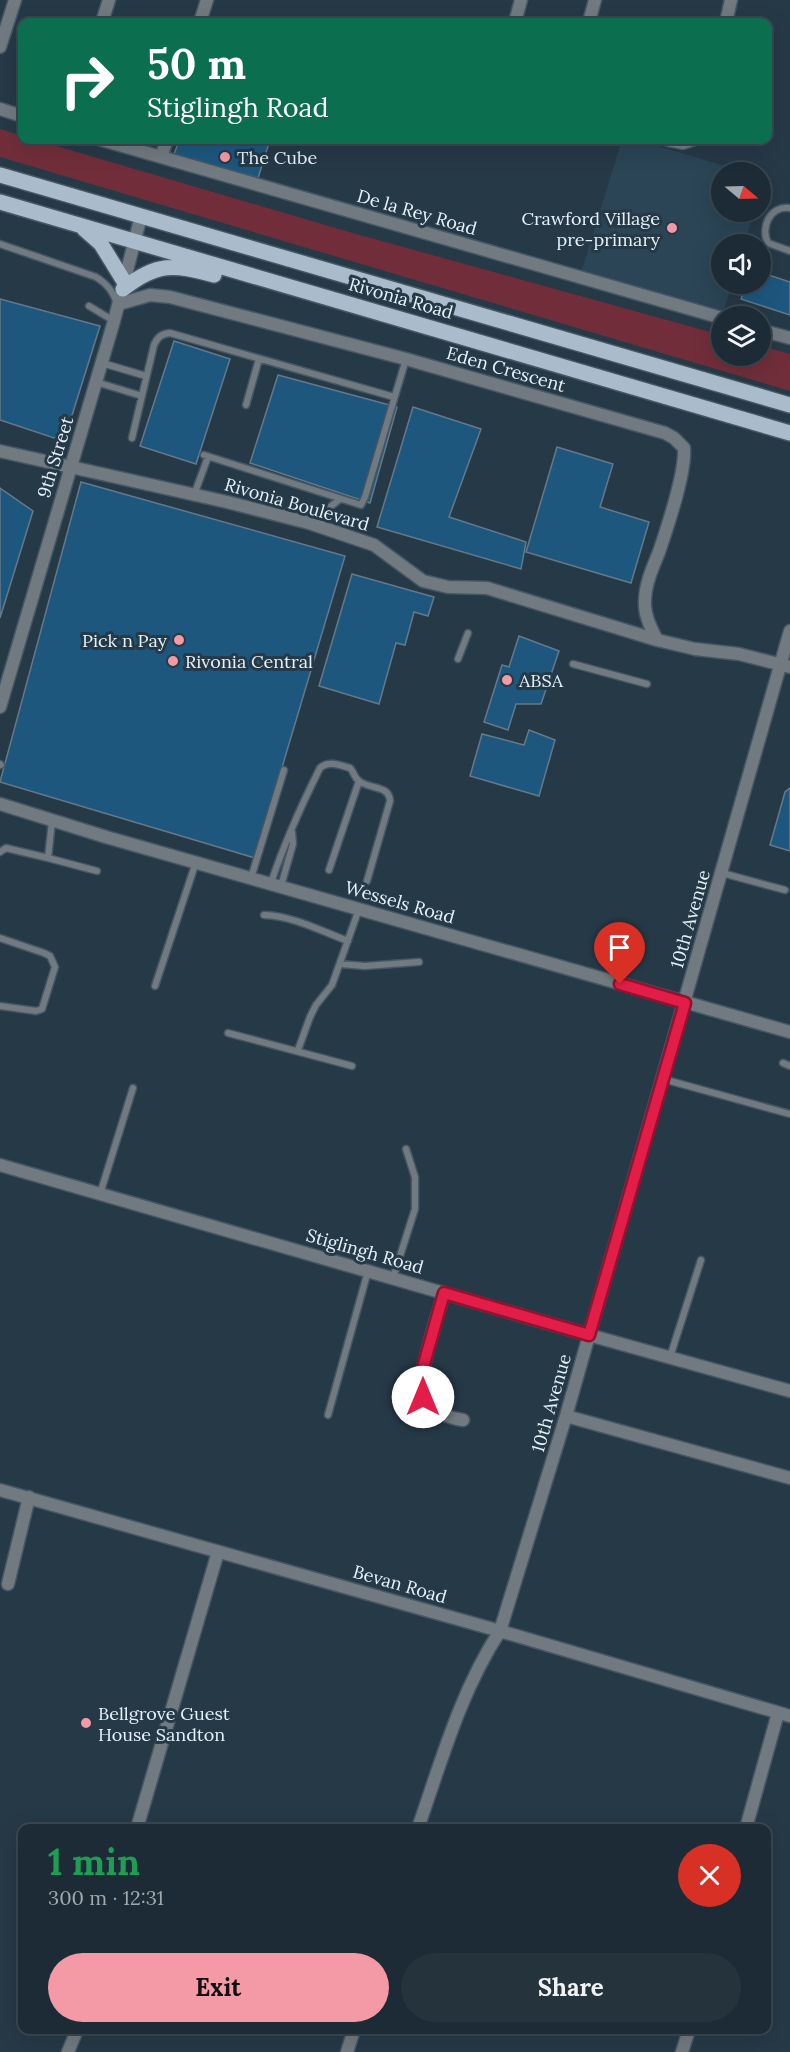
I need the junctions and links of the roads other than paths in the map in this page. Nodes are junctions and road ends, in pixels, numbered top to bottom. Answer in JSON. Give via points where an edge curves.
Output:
{"nodes":[{"id":1,"x":15,"y":0,"type":"edge"},
{"id":2,"x":109,"y":0,"type":"edge"},
{"id":3,"x":207,"y":0,"type":"edge"},
{"id":4,"x":521,"y":0,"type":"edge"},
{"id":5,"x":595,"y":0,"type":"edge"},
{"id":6,"x":731,"y":0,"type":"edge"},
{"id":7,"x":103,"y":18,"type":"edge"},
{"id":8,"x":205,"y":18,"type":"edge"},
{"id":9,"x":516,"y":18,"type":"edge"},
{"id":10,"x":590,"y":18,"type":"edge"},
{"id":11,"x":727,"y":18,"type":"edge"},
{"id":12,"x":0,"y":47,"type":"edge"},
{"id":13,"x":0,"y":110,"type":"edge"},
{"id":14,"x":18,"y":115,"type":"edge"},
{"id":15,"x":116,"y":144,"type":"edge"},
{"id":16,"x":166,"y":144,"type":"edge"},
{"id":17,"x":162,"y":157,"type":"junction"},
{"id":18,"x":0,"y":175,"type":"edge"},
{"id":19,"x":0,"y":202,"type":"edge"},
{"id":20,"x":790,"y":208,"type":"edge"},
{"id":21,"x":141,"y":216,"type":"junction"},
{"id":22,"x":81,"y":225,"type":"junction"},
{"id":23,"x":134,"y":242,"type":"junction"},
{"id":24,"x":0,"y":244,"type":"edge"},
{"id":25,"x":790,"y":250,"type":"edge"},
{"id":26,"x":124,"y":286,"type":"junction"},
{"id":27,"x":294,"y":287,"type":"junction"},
{"id":28,"x":90,"y":306,"type":"dead end"},
{"id":29,"x":118,"y":306,"type":"junction"},
{"id":30,"x":711,"y":315,"type":"edge"},
{"id":31,"x":114,"y":321,"type":"junction"},
{"id":32,"x":771,"y":333,"type":"edge"},
{"id":33,"x":790,"y":338,"type":"edge"},
{"id":34,"x":259,"y":359,"type":"junction"},
{"id":35,"x":406,"y":360,"type":"junction"},
{"id":36,"x":102,"y":363,"type":"junction"},
{"id":37,"x":147,"y":376,"type":"junction"},
{"id":38,"x":96,"y":382,"type":"junction"},
{"id":39,"x":142,"y":396,"type":"junction"},
{"id":40,"x":394,"y":397,"type":"junction"},
{"id":41,"x":246,"y":405,"type":"dead end"},
{"id":42,"x":790,"y":405,"type":"edge"},
{"id":43,"x":771,"y":428,"type":"junction"},
{"id":44,"x":790,"y":433,"type":"edge"},
{"id":45,"x":132,"y":438,"type":"dead end"},
{"id":46,"x":790,"y":439,"type":"edge"},
{"id":47,"x":0,"y":451,"type":"edge"},
{"id":48,"x":70,"y":467,"type":"junction"},
{"id":49,"x":194,"y":495,"type":"junction"},
{"id":50,"x":340,"y":499,"type":"junction"},
{"id":51,"x":309,"y":523,"type":"junction"},
{"id":52,"x":790,"y":631,"type":"edge"},
{"id":53,"x":468,"y":633,"type":"dead end"},
{"id":54,"x":657,"y":640,"type":"junction"},
{"id":55,"x":458,"y":659,"type":"dead end"},
{"id":56,"x":573,"y":664,"type":"dead end"},
{"id":57,"x":786,"y":665,"type":"edge"},
{"id":58,"x":647,"y":684,"type":"dead end"},
{"id":59,"x":0,"y":707,"type":"edge"},
{"id":60,"x":284,"y":770,"type":"dead end"},
{"id":61,"x":359,"y":782,"type":"junction"},
{"id":62,"x":0,"y":804,"type":"edge"},
{"id":63,"x":52,"y":820,"type":"junction"},
{"id":64,"x":292,"y":832,"type":"junction"},
{"id":65,"x":0,"y":852,"type":"edge"},
{"id":66,"x":48,"y":858,"type":"junction"},
{"id":67,"x":196,"y":862,"type":"junction"},
{"id":68,"x":329,"y":870,"type":"dead end"},
{"id":69,"x":98,"y":871,"type":"dead end"},
{"id":70,"x":722,"y":873,"type":"junction"},
{"id":71,"x":251,"y":878,"type":"junction"},
{"id":72,"x":367,"y":881,"type":"dead end"},
{"id":73,"x":276,"y":885,"type":"junction"},
{"id":74,"x":785,"y":890,"type":"dead end"},
{"id":75,"x":359,"y":909,"type":"junction"},
{"id":76,"x":264,"y":915,"type":"dead end"},
{"id":77,"x":0,"y":938,"type":"edge"},
{"id":78,"x":348,"y":941,"type":"junction"},
{"id":79,"x":419,"y":962,"type":"dead end"},
{"id":80,"x":340,"y":964,"type":"junction"},
{"id":81,"x":154,"y":986,"type":"dead end"},
{"id":82,"x":685,"y":1003,"type":"junction"},
{"id":83,"x":0,"y":1006,"type":"edge"},
{"id":84,"x":790,"y":1032,"type":"edge"},
{"id":85,"x":228,"y":1033,"type":"dead end"},
{"id":86,"x":298,"y":1050,"type":"junction"},
{"id":87,"x":352,"y":1066,"type":"dead end"},
{"id":88,"x":663,"y":1079,"type":"junction"},
{"id":89,"x":133,"y":1088,"type":"dead end"},
{"id":90,"x":790,"y":1114,"type":"edge"},
{"id":91,"x":406,"y":1149,"type":"dead end"},
{"id":92,"x":0,"y":1165,"type":"edge"},
{"id":93,"x":100,"y":1194,"type":"junction"},
{"id":94,"x":701,"y":1260,"type":"dead end"},
{"id":95,"x":368,"y":1271,"type":"junction"},
{"id":96,"x":393,"y":1278,"type":"junction"},
{"id":97,"x":444,"y":1293,"type":"junction"},
{"id":98,"x":589,"y":1335,"type":"junction"},
{"id":99,"x":670,"y":1358,"type":"junction"},
{"id":100,"x":790,"y":1391,"type":"edge"},
{"id":101,"x":328,"y":1415,"type":"dead end"},
{"id":102,"x":566,"y":1416,"type":"junction"},
{"id":103,"x":463,"y":1420,"type":"dead end"},
{"id":104,"x":790,"y":1478,"type":"edge"},
{"id":105,"x":0,"y":1490,"type":"edge"},
{"id":106,"x":29,"y":1497,"type":"junction"},
{"id":107,"x":218,"y":1552,"type":"junction"},
{"id":108,"x":8,"y":1584,"type":"dead end"},
{"id":109,"x":500,"y":1631,"type":"junction"},
{"id":110,"x":784,"y":1714,"type":"edge"},
{"id":111,"x":138,"y":1824,"type":"edge"},
{"id":112,"x":419,"y":1824,"type":"edge"},
{"id":113,"x":747,"y":1824,"type":"edge"},
{"id":114,"x":75,"y":2034,"type":"edge"},
{"id":115,"x":353,"y":2034,"type":"edge"},
{"id":116,"x":688,"y":2034,"type":"edge"},
{"id":117,"x":68,"y":2052,"type":"edge"},
{"id":118,"x":347,"y":2052,"type":"edge"},
{"id":119,"x":682,"y":2052,"type":"edge"}],
"edges":[{"from":1,"to":12,"type":"street"},
{"from":2,"to":7,"type":"street"},
{"from":3,"to":8,"type":"street"},
{"from":4,"to":9,"type":"street"},
{"from":5,"to":10,"type":"street"},
{"from":6,"to":11,"type":"street"},
{"from":13,"to":14,"type":"street"},
{"from":15,"to":17,"type":"street","name":"De la Rey Road"},
{"from":16,"to":17,"type":"street"},
{"from":17,"to":30,"type":"street","name":"De la Rey Road"},
{"from":18,"to":21,"type":"main road","name":"Rivonia Road"},
{"from":19,"to":22,"type":"main road","name":"Rivonia Road"},
{"from":20,"to":25,"type":"lane","via":[[770,214],[765,232],[768,243]]},
{"from":21,"to":23,"type":"street","name":"9th Street"},
{"from":21,"to":42,"type":"main road","name":"Rivonia Road"},
{"from":22,"to":23,"type":"main road","name":"Rivonia Road"},
{"from":22,"to":26,"type":"main road","via":[[101,244]]},
{"from":23,"to":26,"type":"street","name":"9th Street"},
{"from":23,"to":27,"type":"main road","name":"Rivonia Road"},
{"from":24,"to":29,"type":"lane","via":[[96,277],[114,294]]},
{"from":26,"to":27,"type":"main road","via":[[170,266],[255,285]]},
{"from":26,"to":29,"type":"street","name":"9th Street"},
{"from":27,"to":43,"type":"main road","name":"Rivonia Road"},
{"from":28,"to":31,"type":"lane"},
{"from":29,"to":31,"type":"street","name":"9th Street"},
{"from":29,"to":35,"type":"street","name":"Eden Crescent","via":[[150,295],[170,297]]},
{"from":31,"to":36,"type":"street","name":"9th Street"},
{"from":32,"to":33,"type":"street"},
{"from":34,"to":37,"type":"lane","via":[[166,333],[157,339]]},
{"from":34,"to":40,"type":"lane"},
{"from":34,"to":41,"type":"lane"},
{"from":35,"to":40,"type":"lane"},
{"from":35,"to":54,"type":"street","name":"Eden Crescent","via":[[665,433],[680,443],[684,462],[646,592],[646,615]]},
{"from":36,"to":37,"type":"lane"},
{"from":36,"to":38,"type":"street","name":"9th Street"},
{"from":37,"to":39,"type":"lane"},
{"from":38,"to":39,"type":"lane"},
{"from":38,"to":48,"type":"street","name":"9th Street"},
{"from":39,"to":45,"type":"lane"},
{"from":40,"to":50,"type":"lane","via":[[361,505]]},
{"from":43,"to":44,"type":"main road","name":"Rivonia Road"},
{"from":43,"to":46,"type":"main road"},
{"from":47,"to":48,"type":"street","name":"Rivonia Boulevard"},
{"from":48,"to":49,"type":"street","name":"Rivonia Boulevard"},
{"from":48,"to":59,"type":"street","name":"9th Street"},
{"from":49,"to":50,"type":"lane","via":[[206,456]]},
{"from":49,"to":51,"type":"street","name":"Rivonia Boulevard"},
{"from":50,"to":51,"type":"lane"},
{"from":51,"to":54,"type":"street","name":"Rivonia Boulevard","via":[[374,545],[423,581],[448,588],[487,588]]},
{"from":52,"to":57,"type":"street","name":"10th Avenue"},
{"from":53,"to":55,"type":"lane"},
{"from":54,"to":57,"type":"street","name":"Rivonia Boulevard"},
{"from":56,"to":58,"type":"lane"},
{"from":57,"to":70,"type":"street","name":"10th Avenue"},
{"from":60,"to":71,"type":"lane"},
{"from":61,"to":64,"type":"lane","via":[[350,768],[325,764]]},
{"from":61,"to":68,"type":"lane"},
{"from":61,"to":72,"type":"lane","via":[[390,796]]},
{"from":62,"to":63,"type":"street","name":"Wessels Road"},
{"from":63,"to":66,"type":"lane"},
{"from":63,"to":67,"type":"street","name":"Wessels Road"},
{"from":64,"to":73,"type":"lane","via":[[285,842]]},
{"from":64,"to":73,"type":"lane","via":[[293,844]]},
{"from":65,"to":66,"type":"lane","via":[[6,848]]},
{"from":66,"to":69,"type":"lane"},
{"from":67,"to":71,"type":"street","name":"Wessels Road"},
{"from":67,"to":81,"type":"lane"},
{"from":70,"to":74,"type":"lane"},
{"from":70,"to":82,"type":"street","name":"10th Avenue"},
{"from":71,"to":73,"type":"street","name":"Wessels Road"},
{"from":73,"to":75,"type":"street","name":"Wessels Road"},
{"from":75,"to":78,"type":"lane"},
{"from":75,"to":82,"type":"street","name":"Wessels Road"},
{"from":76,"to":78,"type":"lane","via":[[294,920]]},
{"from":77,"to":83,"type":"lane","via":[[50,956],[56,967],[42,1009]]},
{"from":78,"to":80,"type":"lane"},
{"from":79,"to":80,"type":"lane"},
{"from":80,"to":86,"type":"lane","via":[[332,985],[310,1017]]},
{"from":82,"to":84,"type":"street","name":"Wessels Road"},
{"from":82,"to":88,"type":"street","name":"10th Avenue"},
{"from":85,"to":86,"type":"lane"},
{"from":86,"to":87,"type":"lane"},
{"from":88,"to":90,"type":"lane"},
{"from":88,"to":98,"type":"street","name":"10th Avenue"},
{"from":89,"to":93,"type":"lane"},
{"from":91,"to":96,"type":"lane","via":[[415,1177],[415,1209]]},
{"from":92,"to":93,"type":"street","name":"Stiglingh Road"},
{"from":93,"to":95,"type":"street","name":"Stiglingh Road"},
{"from":94,"to":99,"type":"lane"},
{"from":95,"to":96,"type":"street","name":"Stiglingh Road"},
{"from":95,"to":101,"type":"lane"},
{"from":96,"to":97,"type":"street","name":"Stiglingh Road"},
{"from":97,"to":98,"type":"street","name":"Stiglingh Road"},
{"from":97,"to":103,"type":"street","via":[[422,1371],[423,1397],[435,1410]]},
{"from":98,"to":99,"type":"street","name":"Stiglingh Road"},
{"from":98,"to":102,"type":"street","name":"10th Avenue"},
{"from":99,"to":100,"type":"street","name":"Stiglingh Road"},
{"from":102,"to":104,"type":"street"},
{"from":102,"to":109,"type":"street","name":"10th Avenue"},
{"from":105,"to":106,"type":"street","name":"Bevan Road"},
{"from":106,"to":107,"type":"street","name":"Bevan Road"},
{"from":106,"to":108,"type":"street"},
{"from":107,"to":109,"type":"street","name":"Bevan Road"},
{"from":107,"to":111,"type":"street"},
{"from":109,"to":110,"type":"street","name":"Bevan Road"},
{"from":109,"to":112,"type":"street","name":"10th Avenue","via":[[471,1685]]},
{"from":110,"to":113,"type":"street"},
{"from":114,"to":117,"type":"street"},
{"from":115,"to":118,"type":"street"},
{"from":116,"to":119,"type":"street"}]}
